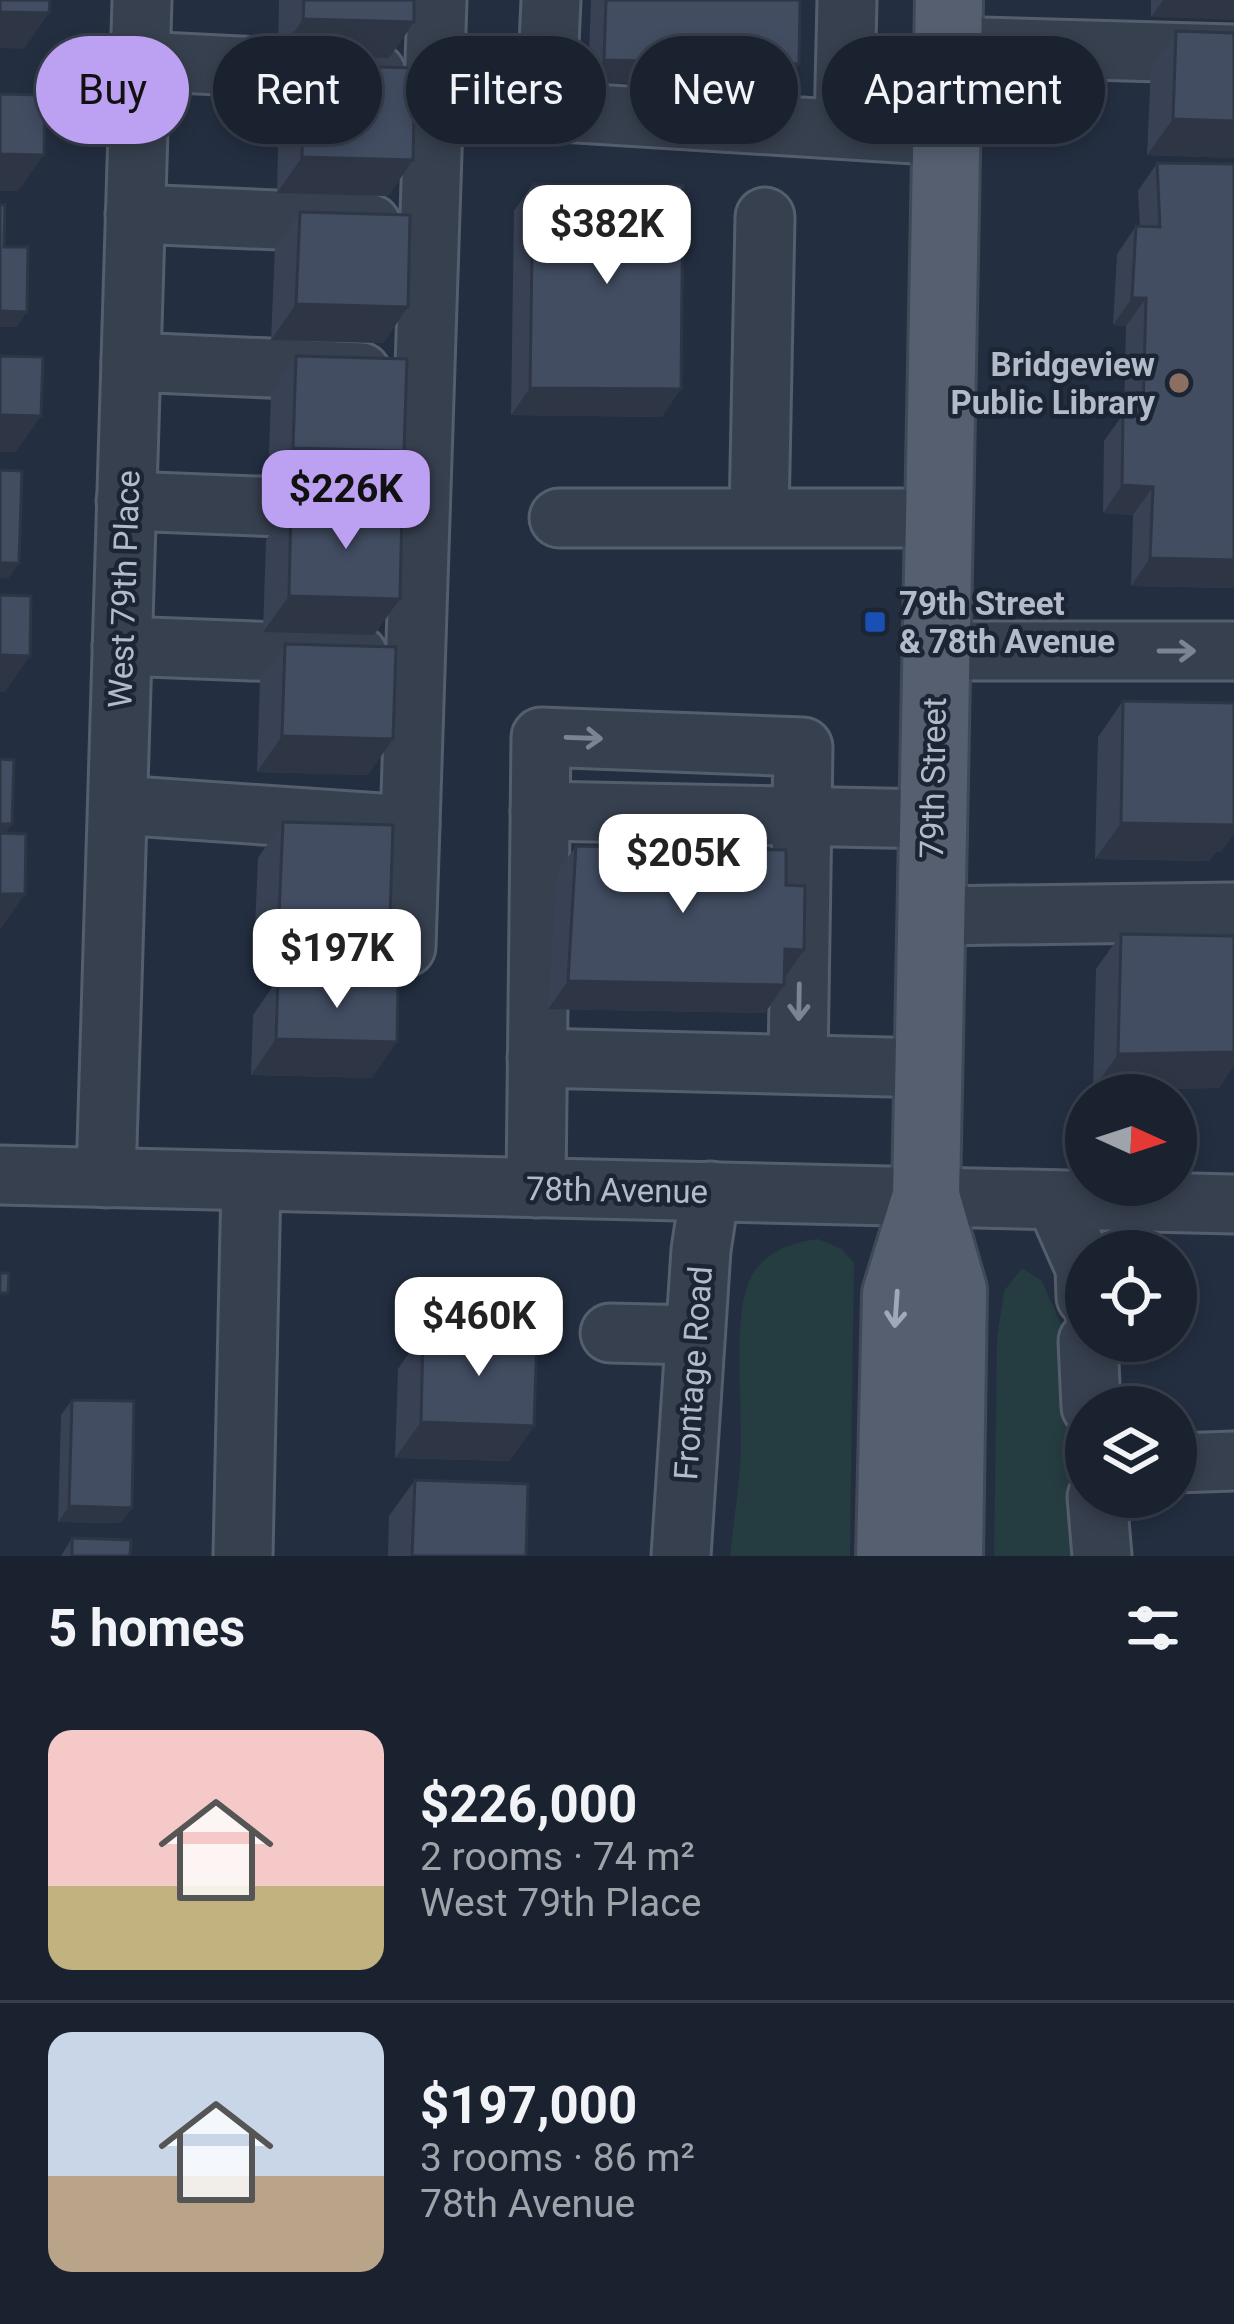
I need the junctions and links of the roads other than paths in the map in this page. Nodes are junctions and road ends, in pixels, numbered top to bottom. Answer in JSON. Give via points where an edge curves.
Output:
{"nodes":[{"id":1,"x":142,"y":0,"type":"edge"},
{"id":2,"x":437,"y":0,"type":"edge"},
{"id":3,"x":551,"y":0,"type":"edge"},
{"id":4,"x":847,"y":0,"type":"edge"},
{"id":5,"x":948,"y":23,"type":"edge"},
{"id":6,"x":141,"y":36,"type":"edge"},
{"id":7,"x":436,"y":36,"type":"edge"},
{"id":8,"x":846,"y":36,"type":"edge"},
{"id":9,"x":1234,"y":54,"type":"edge"},
{"id":10,"x":189,"y":63,"type":"edge"},
{"id":11,"x":406,"y":75,"type":"edge"},
{"id":12,"x":822,"y":128,"type":"edge"},
{"id":13,"x":137,"y":144,"type":"edge"},
{"id":14,"x":433,"y":144,"type":"edge"},
{"id":15,"x":946,"y":144,"type":"edge"},
{"id":16,"x":135,"y":214,"type":"junction"},
{"id":17,"x":765,"y":217,"type":"dead end"},
{"id":18,"x":430,"y":227,"type":"junction"},
{"id":19,"x":131,"y":362,"type":"junction"},
{"id":20,"x":425,"y":375,"type":"junction"},
{"id":21,"x":126,"y":501,"type":"junction"},
{"id":22,"x":421,"y":513,"type":"junction"},
{"id":23,"x":759,"y":517,"type":"junction"},
{"id":24,"x":559,"y":518,"type":"dead end"},
{"id":25,"x":937,"y":518,"type":"junction"},
{"id":26,"x":122,"y":646,"type":"junction"},
{"id":27,"x":934,"y":651,"type":"junction"},
{"id":28,"x":1234,"y":651,"type":"edge"},
{"id":29,"x":416,"y":658,"type":"junction"},
{"id":30,"x":118,"y":805,"type":"junction"},
{"id":31,"x":540,"y":811,"type":"junction"},
{"id":32,"x":803,"y":818,"type":"junction"},
{"id":33,"x":932,"y":819,"type":"junction"},
{"id":34,"x":410,"y":825,"type":"junction"},
{"id":35,"x":1234,"y":912,"type":"edge"},
{"id":36,"x":932,"y":916,"type":"junction"},
{"id":37,"x":406,"y":947,"type":"dead end"},
{"id":38,"x":537,"y":1058,"type":"junction"},
{"id":39,"x":798,"y":1062,"type":"junction"},
{"id":40,"x":928,"y":1068,"type":"junction"},
{"id":41,"x":0,"y":1175,"type":"edge"},
{"id":42,"x":106,"y":1178,"type":"junction"},
{"id":43,"x":251,"y":1182,"type":"junction"},
{"id":44,"x":536,"y":1188,"type":"junction"},
{"id":45,"x":710,"y":1191,"type":"junction"},
{"id":46,"x":926,"y":1196,"type":"junction"},
{"id":47,"x":1055,"y":1200,"type":"junction"},
{"id":48,"x":1234,"y":1204,"type":"edge"},
{"id":49,"x":1068,"y":1230,"type":"edge"},
{"id":50,"x":610,"y":1333,"type":"dead end"},
{"id":51,"x":695,"y":1335,"type":"junction"},
{"id":52,"x":1234,"y":1461,"type":"edge"},
{"id":53,"x":1197,"y":1462,"type":"edge"},
{"id":54,"x":1099,"y":1518,"type":"edge"},
{"id":55,"x":243,"y":1556,"type":"edge"},
{"id":56,"x":681,"y":1556,"type":"edge"},
{"id":57,"x":890,"y":1556,"type":"edge"},
{"id":58,"x":949,"y":1556,"type":"edge"},
{"id":59,"x":1102,"y":1556,"type":"edge"}],
"edges":[{"from":1,"to":6,"type":"street","name":"West 79th Place"},
{"from":2,"to":7,"type":"street"},
{"from":3,"to":12,"type":"street","via":[[546,111]]},
{"from":4,"to":8,"type":"street"},
{"from":5,"to":9,"type":"street"},
{"from":10,"to":11,"type":"street"},
{"from":13,"to":16,"type":"street","name":"West 79th Place"},
{"from":14,"to":18,"type":"street"},
{"from":15,"to":25,"type":"main road","name":"79th Street"},
{"from":16,"to":18,"type":"street"},
{"from":16,"to":19,"type":"street","name":"West 79th Place"},
{"from":17,"to":23,"type":"street"},
{"from":18,"to":20,"type":"street"},
{"from":19,"to":20,"type":"street"},
{"from":19,"to":21,"type":"street","name":"West 79th Place"},
{"from":20,"to":22,"type":"street"},
{"from":21,"to":22,"type":"street"},
{"from":21,"to":26,"type":"street","name":"West 79th Place"},
{"from":22,"to":29,"type":"street"},
{"from":23,"to":24,"type":"street"},
{"from":23,"to":25,"type":"street"},
{"from":25,"to":27,"type":"main road","name":"79th Street"},
{"from":26,"to":29,"type":"street"},
{"from":26,"to":30,"type":"street","name":"West 79th Place"},
{"from":27,"to":28,"type":"street","one_way":true},
{"from":27,"to":33,"type":"main road","name":"79th Street"},
{"from":29,"to":34,"type":"street"},
{"from":30,"to":34,"type":"street"},
{"from":30,"to":42,"type":"street","name":"West 79th Place"},
{"from":31,"to":32,"type":"street"},
{"from":31,"to":32,"type":"street","one_way":true,"via":[[541,737],[803,747]]},
{"from":31,"to":38,"type":"street"},
{"from":32,"to":33,"type":"street"},
{"from":32,"to":39,"type":"street","one_way":true},
{"from":33,"to":36,"type":"main road","name":"79th Street"},
{"from":34,"to":37,"type":"street"},
{"from":35,"to":36,"type":"street"},
{"from":36,"to":40,"type":"main road","name":"79th Street"},
{"from":38,"to":39,"type":"street"},
{"from":38,"to":44,"type":"street"},
{"from":39,"to":40,"type":"street"},
{"from":40,"to":46,"type":"main road","name":"79th Street"},
{"from":41,"to":42,"type":"street","name":"78th Avenue"},
{"from":42,"to":43,"type":"street","name":"78th Avenue"},
{"from":43,"to":44,"type":"street","name":"78th Avenue"},
{"from":43,"to":55,"type":"street"},
{"from":44,"to":45,"type":"street","name":"78th Avenue"},
{"from":45,"to":46,"type":"street","name":"78th Avenue"},
{"from":45,"to":51,"type":"street","name":"Frontage Road"},
{"from":46,"to":47,"type":"street","name":"78th Avenue"},
{"from":46,"to":57,"type":"main road","name":"79th Street","one_way":true,"via":[[896,1294]]},
{"from":46,"to":58,"type":"main road","name":"79th Street","via":[[953,1289]]},
{"from":47,"to":48,"type":"street","name":"78th Avenue"},
{"from":47,"to":49,"type":"street"},
{"from":50,"to":51,"type":"street"},
{"from":51,"to":56,"type":"street","name":"Frontage Road"},
{"from":52,"to":53,"type":"street"},
{"from":54,"to":59,"type":"street"}]}
